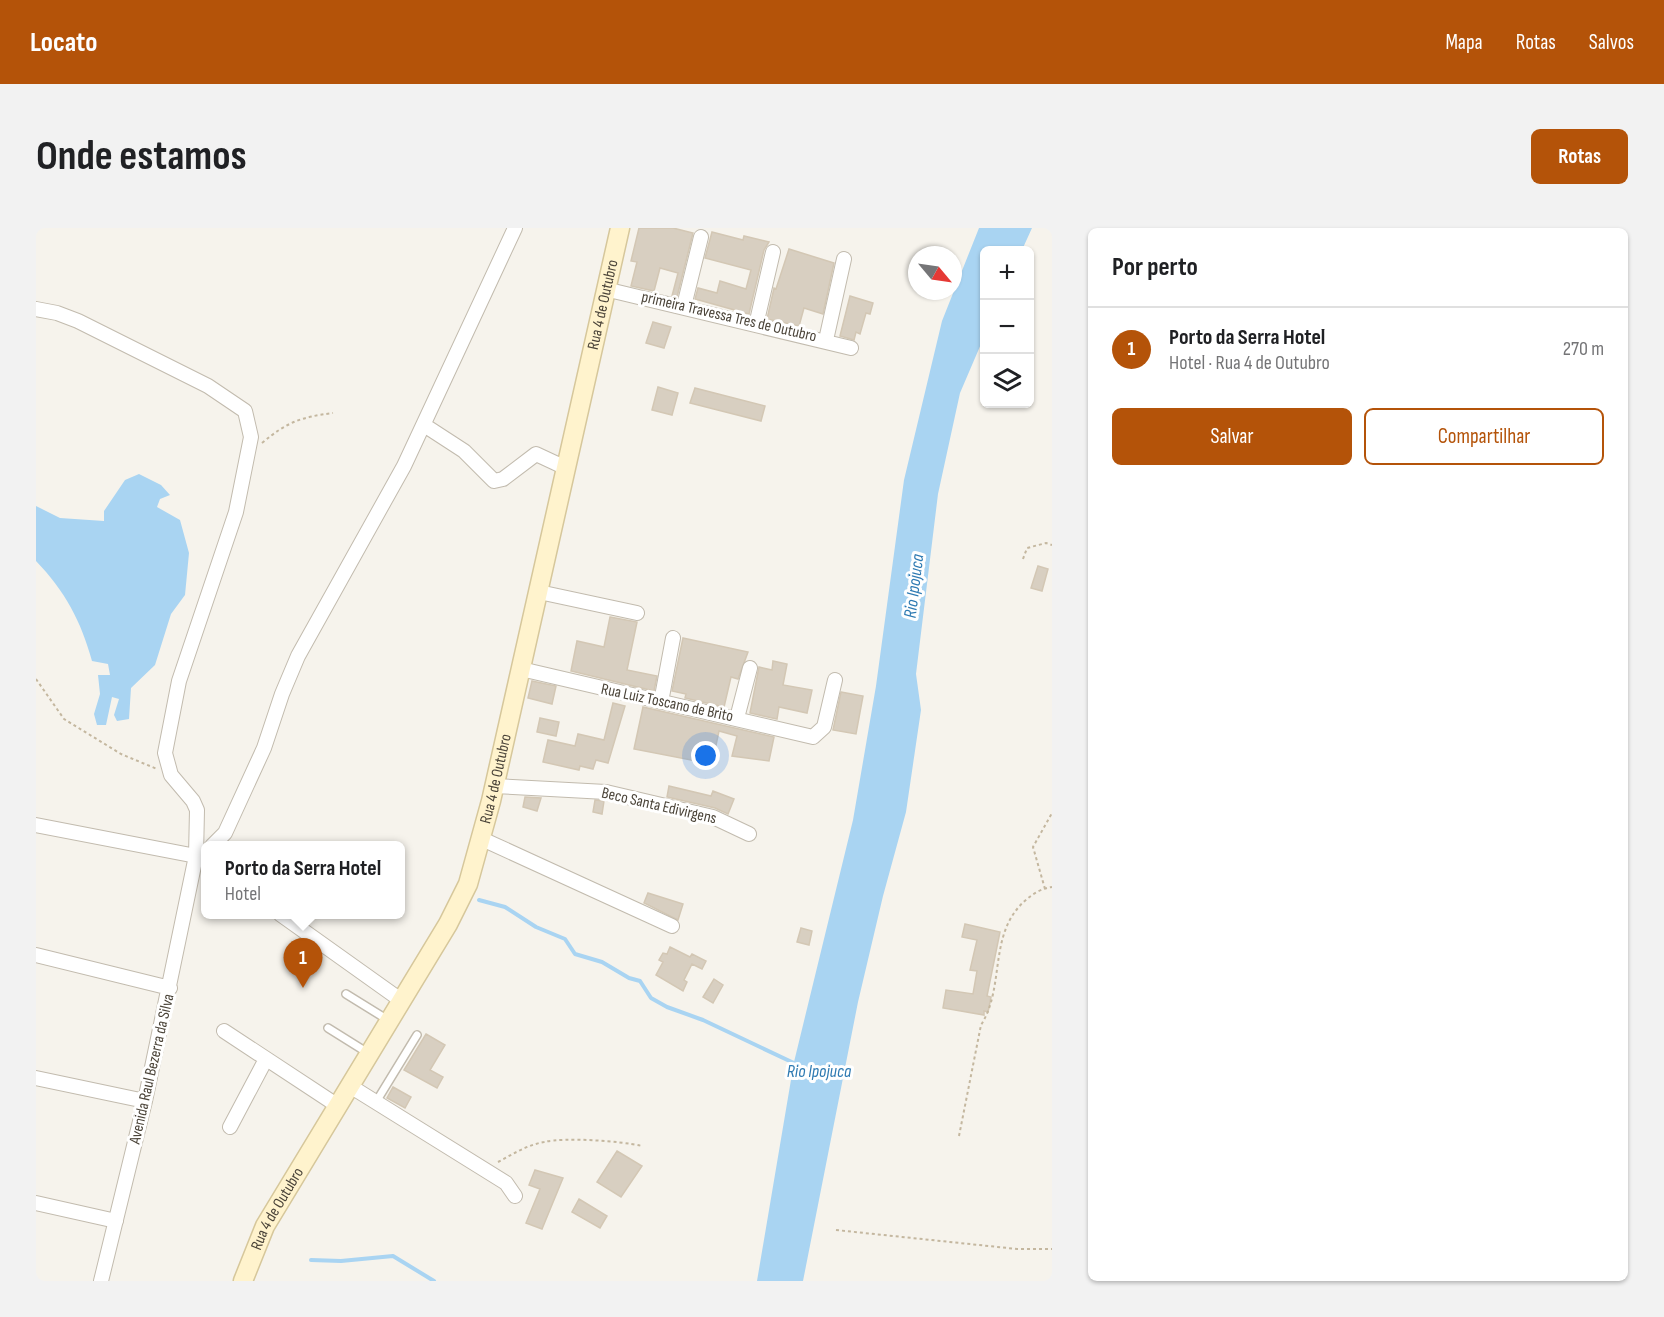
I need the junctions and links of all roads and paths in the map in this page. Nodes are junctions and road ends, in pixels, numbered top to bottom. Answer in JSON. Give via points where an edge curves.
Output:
{"nodes":[{"id":1,"x":515,"y":228,"type":"edge"},
{"id":2,"x":621,"y":228,"type":"edge"},
{"id":3,"x":701,"y":237,"type":"dead end"},
{"id":4,"x":773,"y":252,"type":"dead end"},
{"id":5,"x":844,"y":259,"type":"dead end"},
{"id":6,"x":605,"y":289,"type":"junction"},
{"id":7,"x":684,"y":306,"type":"junction"},
{"id":8,"x":36,"y":309,"type":"edge"},
{"id":9,"x":756,"y":325,"type":"junction"},
{"id":10,"x":826,"y":340,"type":"junction"},
{"id":11,"x":851,"y":348,"type":"dead end"},
{"id":12,"x":333,"y":413,"type":"dead end"},
{"id":13,"x":424,"y":425,"type":"junction"},
{"id":14,"x":249,"y":455,"type":"junction"},
{"id":15,"x":566,"y":468,"type":"junction"},
{"id":16,"x":1052,"y":545,"type":"edge"},
{"id":17,"x":1023,"y":559,"type":"dead end"},
{"id":18,"x":539,"y":592,"type":"junction"},
{"id":19,"x":637,"y":614,"type":"dead end"},
{"id":20,"x":673,"y":638,"type":"dead end"},
{"id":21,"x":750,"y":668,"type":"dead end"},
{"id":22,"x":521,"y":669,"type":"junction"},
{"id":23,"x":36,"y":679,"type":"edge"},
{"id":24,"x":835,"y":680,"type":"dead end"},
{"id":25,"x":661,"y":702,"type":"junction"},
{"id":26,"x":737,"y":718,"type":"junction"},
{"id":27,"x":171,"y":775,"type":"junction"},
{"id":28,"x":494,"y":786,"type":"junction"},
{"id":29,"x":1052,"y":813,"type":"edge"},
{"id":30,"x":36,"y":825,"type":"edge"},
{"id":31,"x":749,"y":834,"type":"dead end"},
{"id":32,"x":482,"y":839,"type":"junction"},
{"id":33,"x":217,"y":841,"type":"edge"},
{"id":34,"x":201,"y":853,"type":"edge"},
{"id":35,"x":1052,"y":887,"type":"edge"},
{"id":36,"x":1045,"y":889,"type":"junction"},
{"id":37,"x":286,"y":919,"type":"edge"},
{"id":38,"x":672,"y":926,"type":"dead end"},
{"id":39,"x":36,"y":955,"type":"edge"},
{"id":40,"x":170,"y":988,"type":"junction"},
{"id":41,"x":346,"y":994,"type":"dead end"},
{"id":42,"x":402,"y":1001,"type":"junction"},
{"id":43,"x":390,"y":1021,"type":"junction"},
{"id":44,"x":328,"y":1028,"type":"dead end"},
{"id":45,"x":224,"y":1031,"type":"dead end"},
{"id":46,"x":417,"y":1035,"type":"dead end"},
{"id":47,"x":370,"y":1055,"type":"junction"},
{"id":48,"x":266,"y":1059,"type":"junction"},
{"id":49,"x":36,"y":1078,"type":"edge"},
{"id":50,"x":350,"y":1086,"type":"junction"},
{"id":51,"x":146,"y":1101,"type":"junction"},
{"id":52,"x":376,"y":1102,"type":"junction"},
{"id":53,"x":338,"y":1106,"type":"junction"},
{"id":54,"x":230,"y":1127,"type":"dead end"},
{"id":55,"x":959,"y":1136,"type":"dead end"},
{"id":56,"x":642,"y":1146,"type":"dead end"},
{"id":57,"x":484,"y":1169,"type":"junction"},
{"id":58,"x":515,"y":1197,"type":"dead end"},
{"id":59,"x":36,"y":1203,"type":"edge"},
{"id":60,"x":116,"y":1221,"type":"junction"},
{"id":61,"x":836,"y":1230,"type":"dead end"},
{"id":62,"x":1052,"y":1250,"type":"edge"},
{"id":63,"x":101,"y":1281,"type":"edge"},
{"id":64,"x":243,"y":1281,"type":"edge"}],
"edges":[{"from":1,"to":13,"type":"street"},
{"from":2,"to":6,"type":"main road","name":"Rua 4 de Outubro"},
{"from":3,"to":7,"type":"street"},
{"from":4,"to":9,"type":"street"},
{"from":5,"to":10,"type":"street"},
{"from":6,"to":7,"type":"street","name":"primeira Travessa Tres de Outubro"},
{"from":6,"to":15,"type":"main road","name":"Rua 4 de Outubro"},
{"from":7,"to":9,"type":"street","name":"primeira Travessa Tres de Outubro"},
{"from":8,"to":14,"type":"street","via":[[78,321],[236,402],[250,428]]},
{"from":9,"to":10,"type":"street","name":"primeira Travessa Tres de Outubro"},
{"from":10,"to":11,"type":"street","name":"primeira Travessa Tres de Outubro"},
{"from":12,"to":14,"type":"path","via":[[301,417],[280,428]]},
{"from":13,"to":15,"type":"street","via":[[464,452],[494,481],[498,482],[536,454]]},
{"from":13,"to":33,"type":"street","via":[[298,656],[248,786],[225,833]]},
{"from":14,"to":27,"type":"street","via":[[236,512],[179,681],[165,753]]},
{"from":15,"to":18,"type":"main road","name":"Rua 4 de Outubro"},
{"from":16,"to":17,"type":"path","via":[[1027,548]]},
{"from":18,"to":19,"type":"street"},
{"from":18,"to":22,"type":"main road","name":"Rua 4 de Outubro"},
{"from":20,"to":25,"type":"street"},
{"from":21,"to":26,"type":"street"},
{"from":22,"to":25,"type":"street","name":"Rua Luiz Toscano de Brito"},
{"from":22,"to":28,"type":"main road","name":"Rua 4 de Outubro"},
{"from":23,"to":27,"type":"path","via":[[64,719],[121,754]]},
{"from":24,"to":26,"type":"street","name":"Rua Luiz Toscano de Brito","via":[[824,727],[813,737]]},
{"from":25,"to":26,"type":"street","name":"Rua Luiz Toscano de Brito"},
{"from":27,"to":34,"type":"street","name":"Avenida Raul Bezerra da Silva","via":[[197,810]]},
{"from":28,"to":31,"type":"street","name":"Beco Santa Edivirgens","via":[[606,792],[713,817]]},
{"from":28,"to":32,"type":"main road","name":"Rua 4 de Outubro"},
{"from":29,"to":36,"type":"path","via":[[1033,847]]},
{"from":30,"to":34,"type":"street"},
{"from":32,"to":38,"type":"street"},
{"from":32,"to":42,"type":"main road","name":"Rua 4 de Outubro","via":[[468,885]]},
{"from":34,"to":40,"type":"street","name":"Avenida Raul Bezerra da Silva"},
{"from":35,"to":36,"type":"path"},
{"from":36,"to":55,"type":"path","via":[[1018,906],[1003,931],[989,1012],[981,1025]]},
{"from":37,"to":42,"type":"street"},
{"from":39,"to":40,"type":"street"},
{"from":40,"to":51,"type":"street","name":"Avenida Raul Bezerra da Silva"},
{"from":41,"to":43,"type":"lane"},
{"from":42,"to":43,"type":"main road","name":"Rua 4 de Outubro"},
{"from":43,"to":47,"type":"main road","name":"Rua 4 de Outubro"},
{"from":44,"to":47,"type":"lane"},
{"from":45,"to":48,"type":"street"},
{"from":46,"to":52,"type":"lane"},
{"from":47,"to":50,"type":"main road","name":"Rua 4 de Outubro"},
{"from":48,"to":53,"type":"street"},
{"from":48,"to":54,"type":"street"},
{"from":49,"to":51,"type":"street"},
{"from":50,"to":52,"type":"street"},
{"from":50,"to":53,"type":"main road","name":"Rua 4 de Outubro"},
{"from":51,"to":60,"type":"street","name":"Avenida Raul Bezerra da Silva"},
{"from":52,"to":57,"type":"street"},
{"from":53,"to":64,"type":"main road","name":"Rua 4 de Outubro","via":[[265,1226]]},
{"from":56,"to":57,"type":"path","via":[[617,1141],[546,1141]]},
{"from":57,"to":58,"type":"street","via":[[506,1183]]},
{"from":59,"to":60,"type":"street"},
{"from":60,"to":63,"type":"street","name":"Avenida Raul Bezerra da Silva"},
{"from":61,"to":62,"type":"path"}]}
